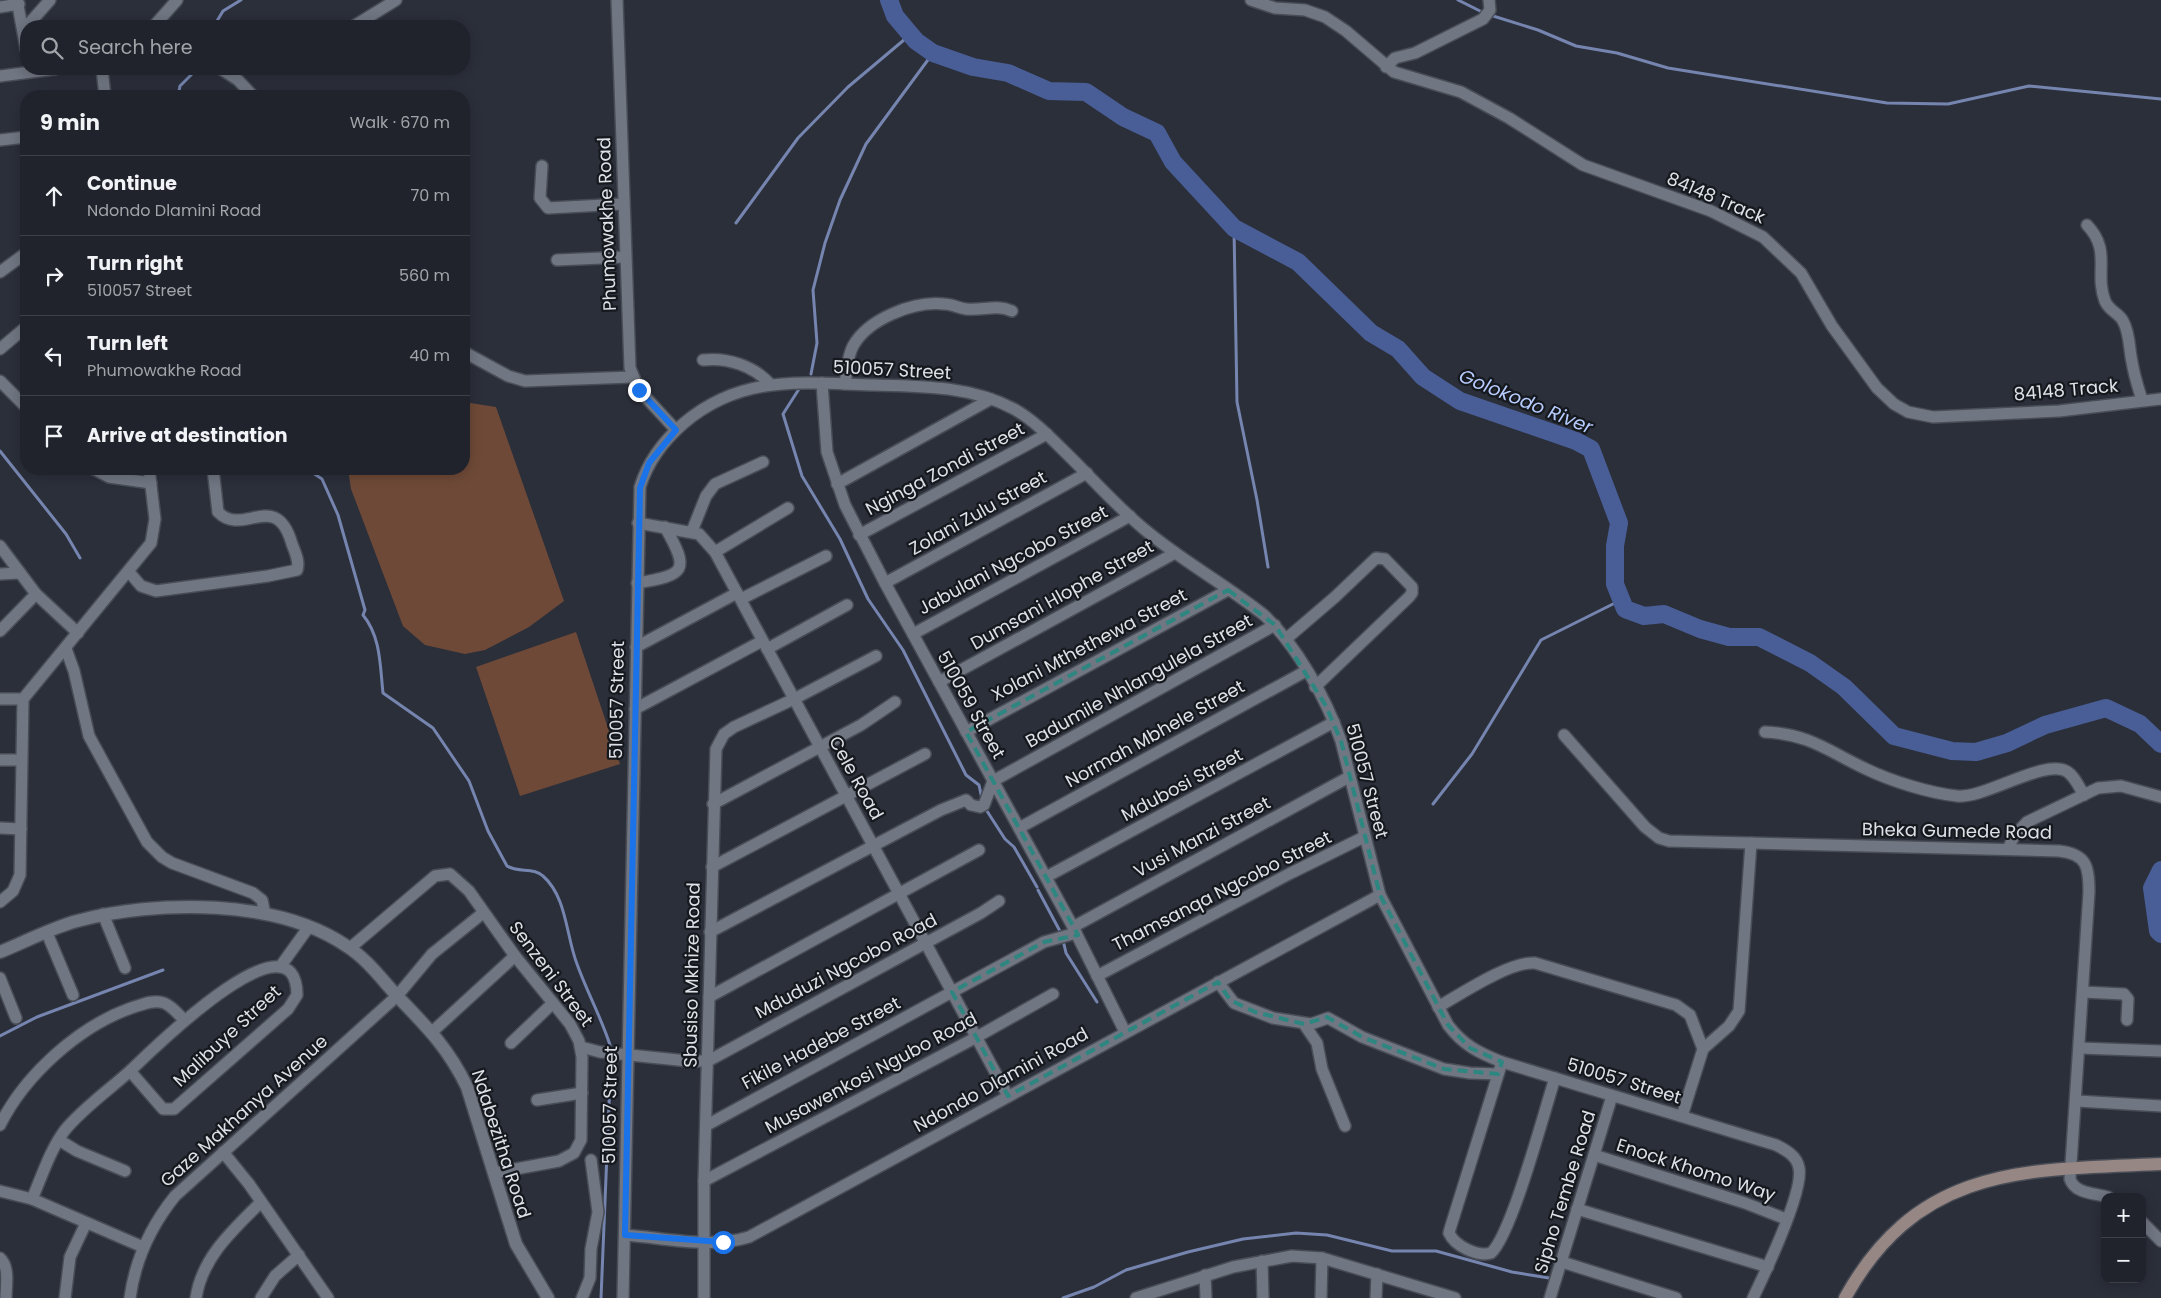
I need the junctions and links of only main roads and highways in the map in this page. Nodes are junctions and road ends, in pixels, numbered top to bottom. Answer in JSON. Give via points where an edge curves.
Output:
{"nodes":[{"id":1,"x":2161,"y":1164,"type":"edge"},
{"id":2,"x":1845,"y":1298,"type":"edge"}],
"edges":[{"from":1,"to":2,"type":"main road","via":[[2027,1172],[1967,1187],[1927,1207],[1883,1244]]}]}
